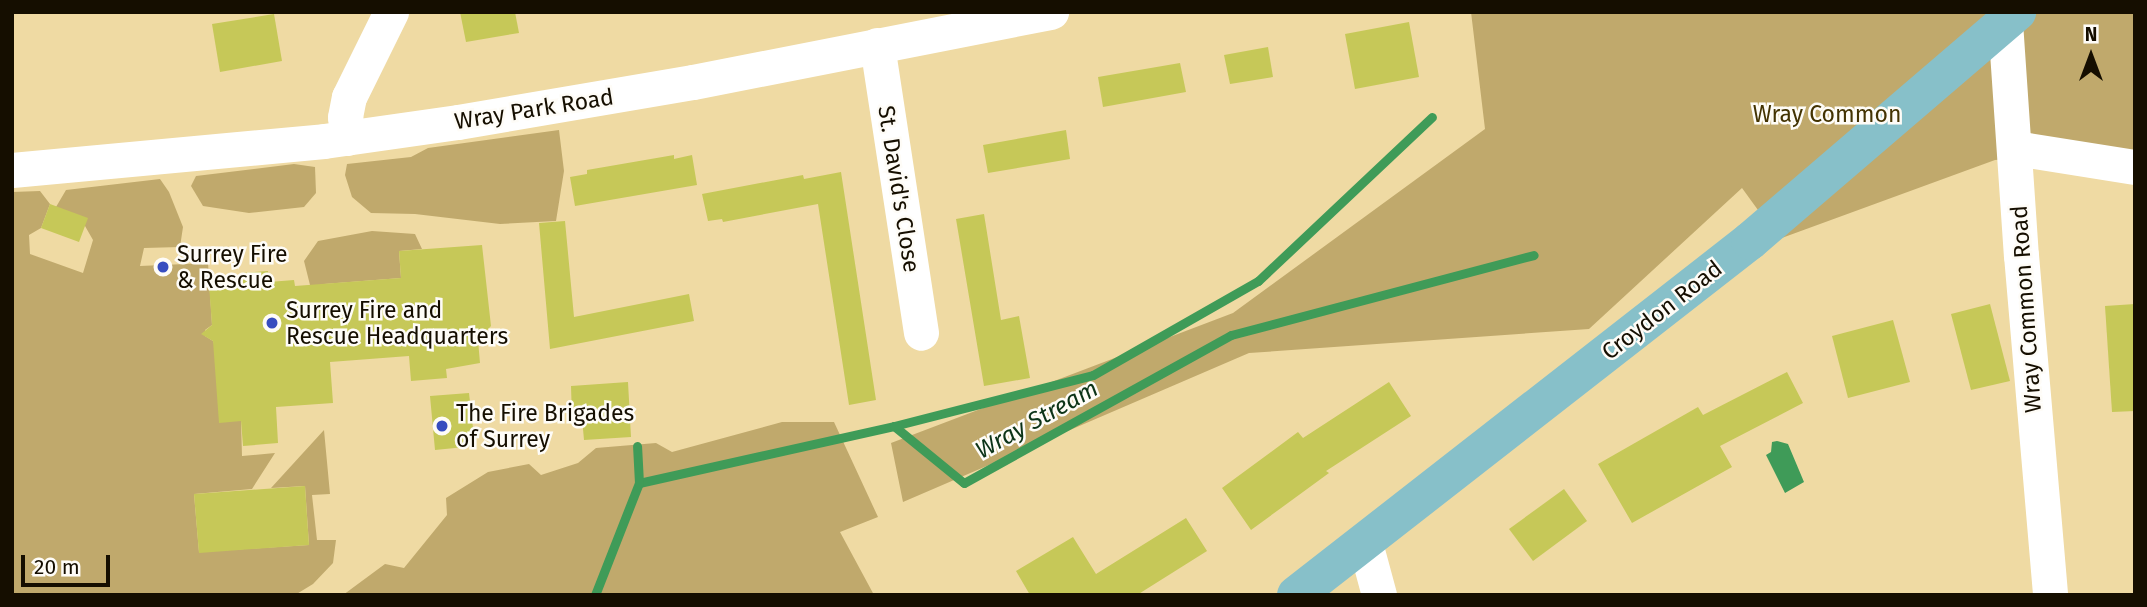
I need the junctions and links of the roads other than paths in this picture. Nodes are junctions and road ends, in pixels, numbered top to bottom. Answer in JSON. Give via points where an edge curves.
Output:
{"nodes":[{"id":1,"x":391,"y":12,"type":"edge"},
{"id":2,"x":1051,"y":12,"type":"edge"},
{"id":3,"x":2011,"y":17,"type":"edge"},
{"id":4,"x":877,"y":45,"type":"junction"},
{"id":5,"x":347,"y":138,"type":"junction"},
{"id":6,"x":2015,"y":148,"type":"junction"},
{"id":7,"x":2135,"y":167,"type":"edge"},
{"id":8,"x":12,"y":170,"type":"edge"},
{"id":9,"x":921,"y":332,"type":"dead end"},
{"id":10,"x":1365,"y":543,"type":"junction"},
{"id":11,"x":1296,"y":595,"type":"edge"},
{"id":12,"x":1379,"y":595,"type":"edge"},
{"id":13,"x":2050,"y":595,"type":"edge"}],
"edges":[{"from":1,"to":5,"type":"street","via":[[349,97]]},
{"from":2,"to":4,"type":"street","name":"Wray Park Road"},
{"from":3,"to":6,"type":"street","name":"Wray Common Road"},
{"from":3,"to":10,"type":"main road","name":"Croydon Road","via":[[1751,241]]},
{"from":4,"to":5,"type":"street","name":"Wray Park Road","via":[[576,102]]},
{"from":4,"to":9,"type":"street","name":"St. David's Close"},
{"from":5,"to":8,"type":"street","name":"Wray Park Road"},
{"from":6,"to":7,"type":"street"},
{"from":6,"to":13,"type":"street","name":"Wray Common Road"},
{"from":10,"to":11,"type":"main road","name":"Croydon Road"},
{"from":10,"to":12,"type":"street"}]}
